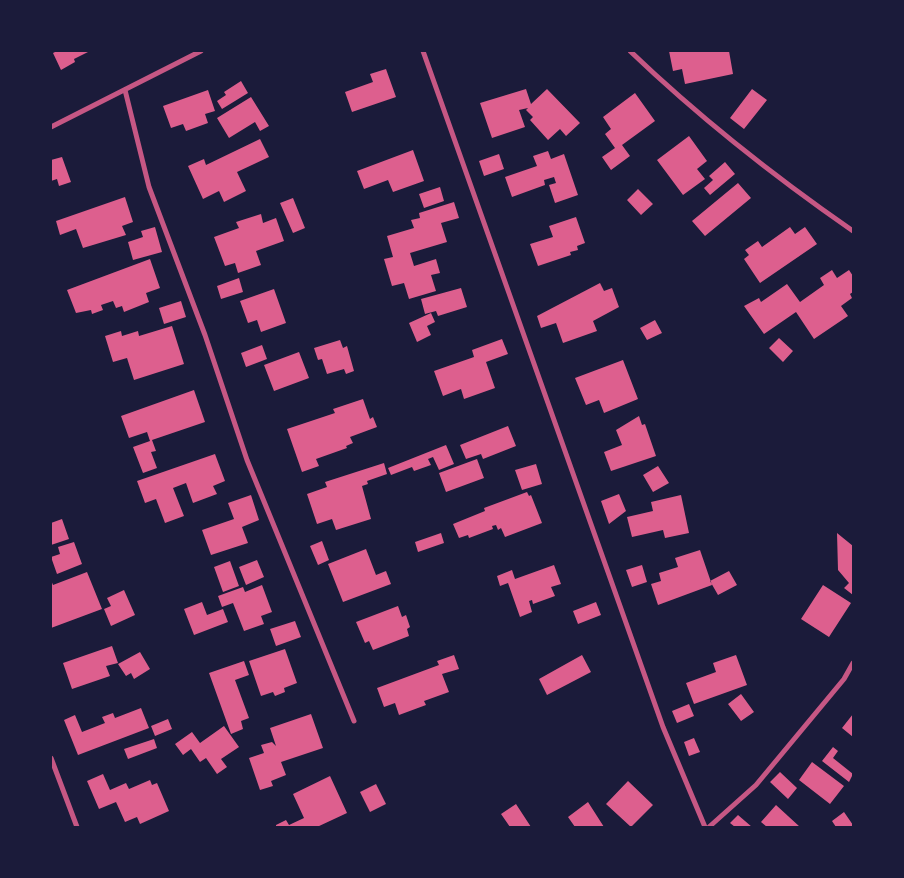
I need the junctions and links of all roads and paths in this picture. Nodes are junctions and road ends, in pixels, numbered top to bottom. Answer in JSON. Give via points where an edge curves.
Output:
{"nodes":[{"id":1,"x":201,"y":51,"type":"edge"},
{"id":2,"x":422,"y":51,"type":"edge"},
{"id":3,"x":630,"y":51,"type":"edge"},
{"id":4,"x":124,"y":90,"type":"junction"},
{"id":5,"x":51,"y":127,"type":"edge"},
{"id":6,"x":853,"y":231,"type":"edge"},
{"id":7,"x":853,"y":663,"type":"edge"},
{"id":8,"x":354,"y":721,"type":"dead end"},
{"id":9,"x":51,"y":758,"type":"edge"},
{"id":10,"x":77,"y":827,"type":"edge"},
{"id":11,"x":705,"y":827,"type":"edge"},
{"id":12,"x":709,"y":827,"type":"edge"}],
"edges":[{"from":1,"to":4,"type":"street"},
{"from":2,"to":11,"type":"street","via":[[663,727]]},
{"from":3,"to":6,"type":"street","via":[[662,82],[792,188]]},
{"from":4,"to":5,"type":"street"},
{"from":4,"to":8,"type":"street","via":[[149,187],[205,335],[246,460]]},
{"from":7,"to":12,"type":"street","via":[[844,679],[756,785]]},
{"from":9,"to":10,"type":"street"}]}
